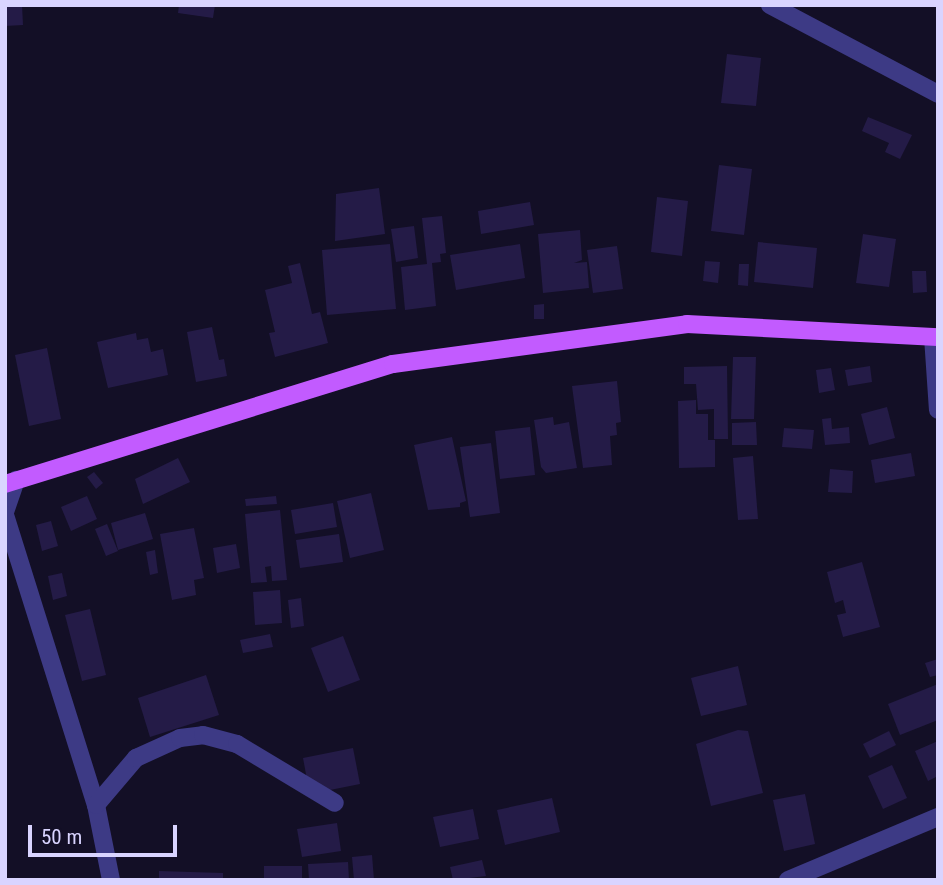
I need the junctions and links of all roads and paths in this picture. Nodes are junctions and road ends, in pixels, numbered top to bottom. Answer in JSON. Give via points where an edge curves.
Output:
{"nodes":[{"id":1,"x":770,"y":5,"type":"edge"},
{"id":2,"x":938,"y":94,"type":"edge"},
{"id":3,"x":936,"y":334,"type":"edge"},
{"id":4,"x":938,"y":410,"type":"edge"},
{"id":5,"x":11,"y":482,"type":"edge"},
{"id":6,"x":5,"y":514,"type":"edge"},
{"id":7,"x":335,"y":803,"type":"dead end"},
{"id":8,"x":96,"y":805,"type":"junction"},
{"id":9,"x":938,"y":817,"type":"edge"},
{"id":10,"x":111,"y":880,"type":"edge"},
{"id":11,"x":788,"y":880,"type":"edge"}],
"edges":[{"from":1,"to":2,"type":"street"},
{"from":3,"to":4,"type":"street"},
{"from":3,"to":5,"type":"main road","via":[[687,324],[393,364]]},
{"from":5,"to":6,"type":"street"},
{"from":6,"to":8,"type":"street","via":[[55,686]]},
{"from":7,"to":8,"type":"street","via":[[237,744],[203,735],[180,738],[136,758]]},
{"from":8,"to":10,"type":"street"},
{"from":9,"to":11,"type":"street"}]}
